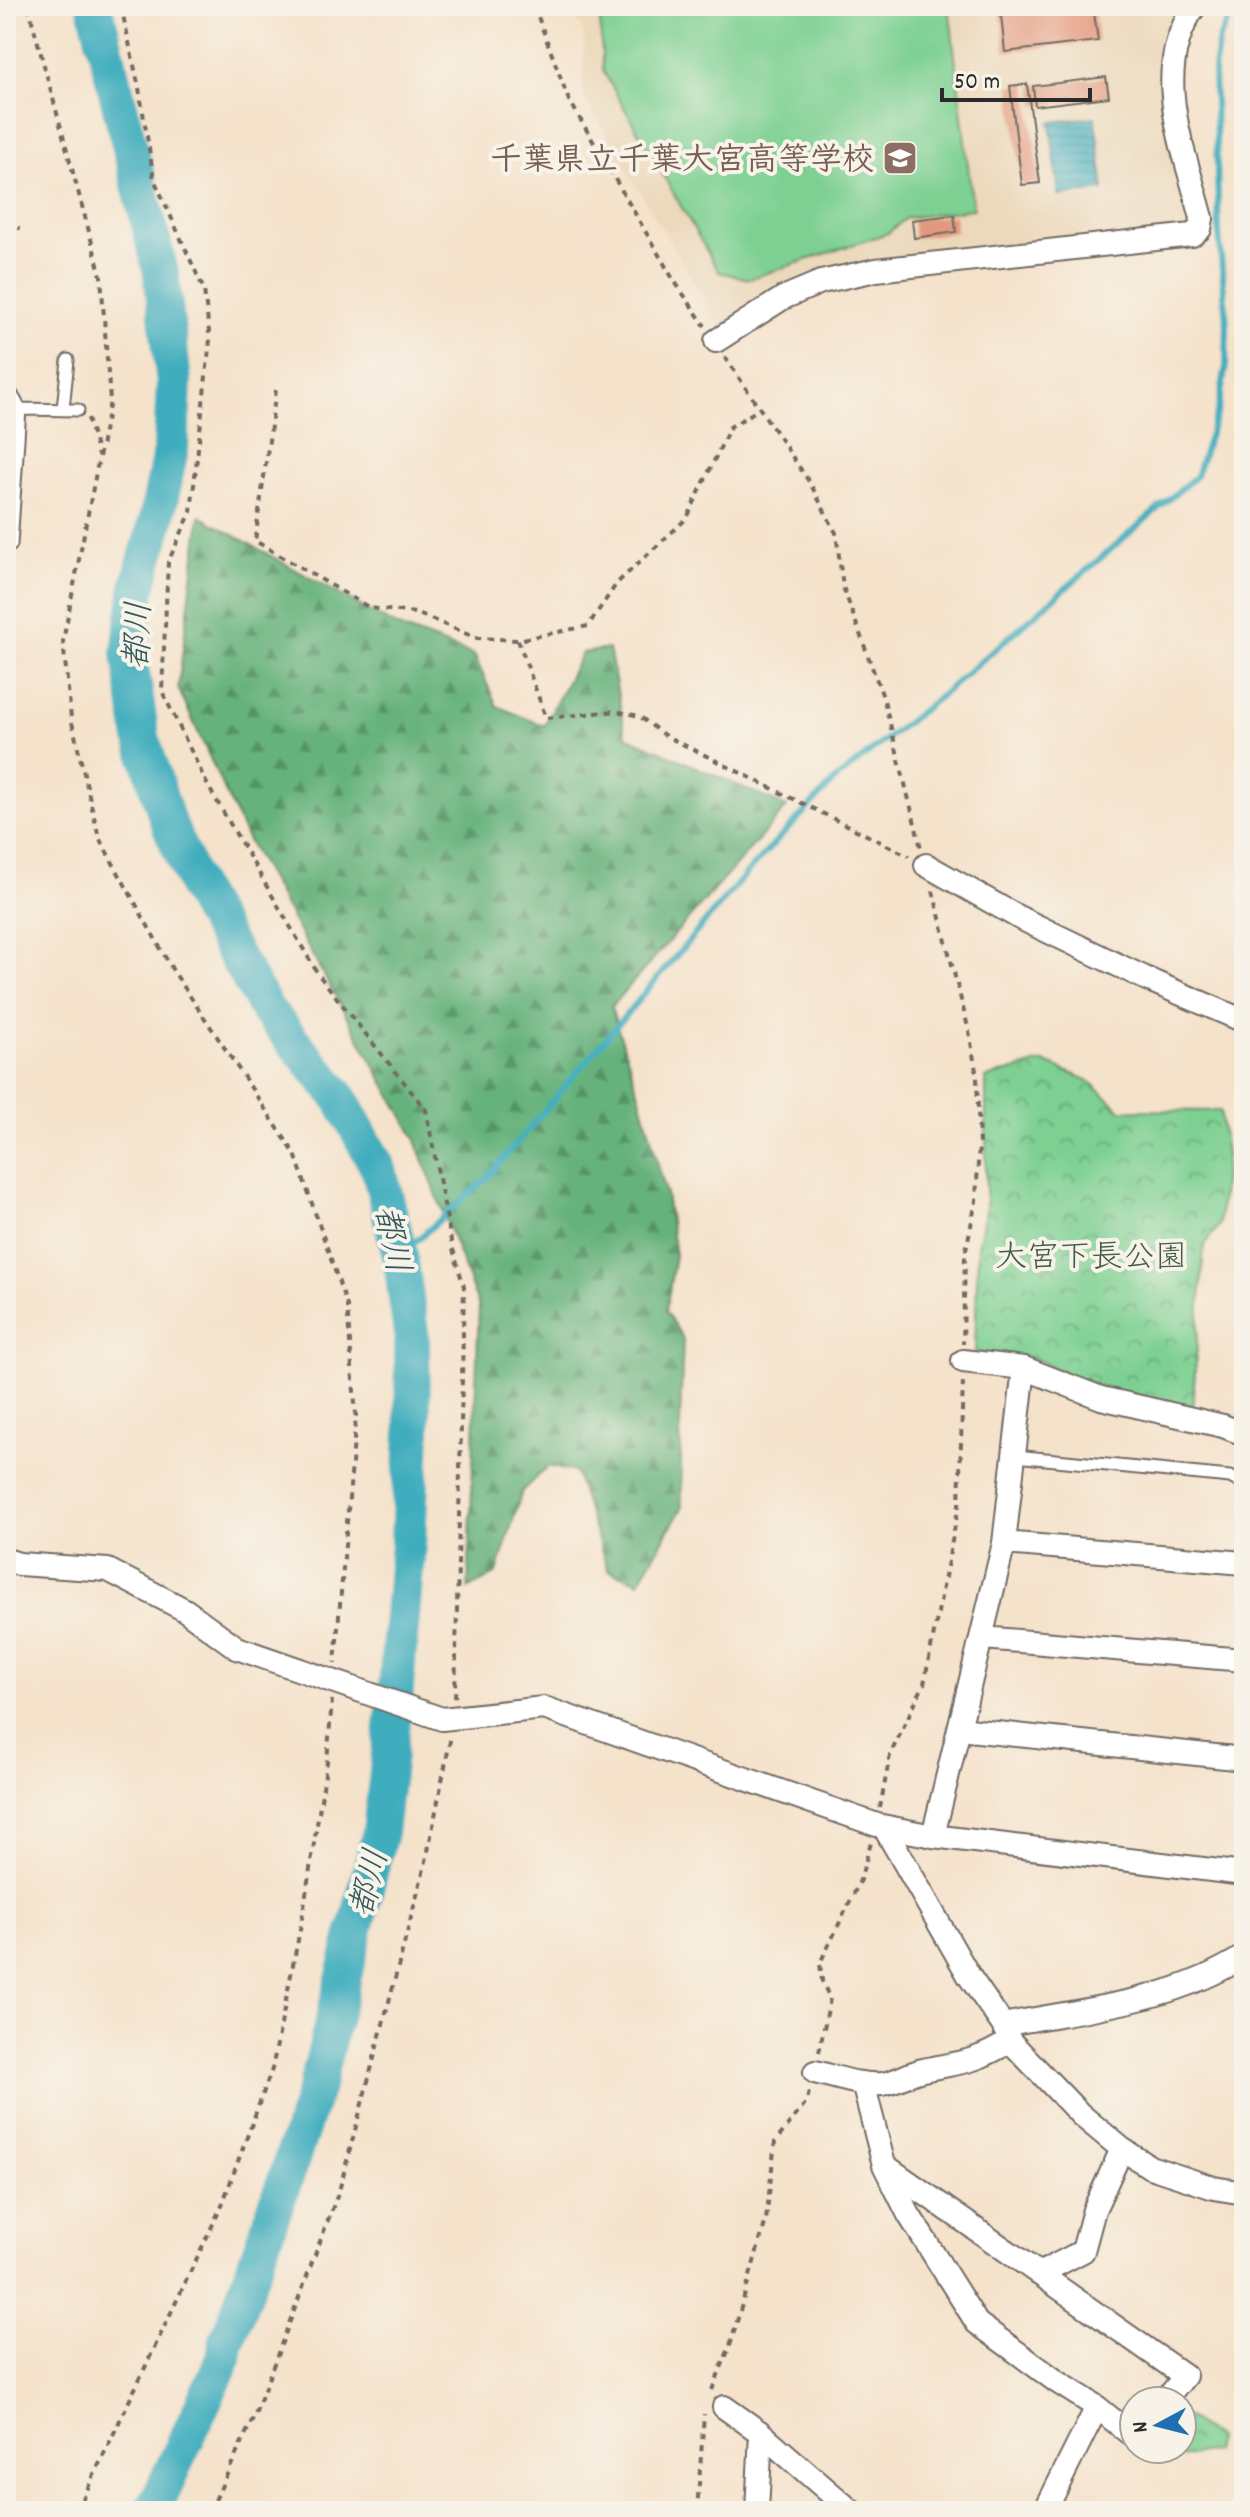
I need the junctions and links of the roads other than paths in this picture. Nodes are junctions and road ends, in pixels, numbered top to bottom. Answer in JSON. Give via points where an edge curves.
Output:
{"nodes":[{"id":1,"x":1195,"y":6,"type":"edge"},
{"id":2,"x":716,"y":341,"type":"road end"},
{"id":3,"x":68,"y":360,"type":"dead end"},
{"id":4,"x":6,"y":394,"type":"edge"},
{"id":5,"x":20,"y":409,"type":"junction"},
{"id":6,"x":63,"y":409,"type":"junction"},
{"id":7,"x":78,"y":410,"type":"road end"},
{"id":8,"x":11,"y":545,"type":"dead end"},
{"id":9,"x":926,"y":865,"type":"road end"},
{"id":10,"x":1244,"y":1021,"type":"edge"},
{"id":11,"x":963,"y":1361,"type":"dead end"},
{"id":12,"x":1024,"y":1368,"type":"junction"},
{"id":13,"x":1244,"y":1434,"type":"edge"},
{"id":14,"x":1015,"y":1456,"type":"junction"},
{"id":15,"x":1244,"y":1484,"type":"edge"},
{"id":16,"x":1004,"y":1543,"type":"junction"},
{"id":17,"x":6,"y":1560,"type":"edge"},
{"id":18,"x":1244,"y":1563,"type":"edge"},
{"id":19,"x":983,"y":1638,"type":"junction"},
{"id":20,"x":1244,"y":1660,"type":"edge"},
{"id":21,"x":959,"y":1729,"type":"junction"},
{"id":22,"x":1244,"y":1759,"type":"edge"},
{"id":23,"x":881,"y":1826,"type":"junction"},
{"id":24,"x":933,"y":1836,"type":"junction"},
{"id":25,"x":1244,"y":1874,"type":"edge"},
{"id":26,"x":1244,"y":1956,"type":"edge"},
{"id":27,"x":1006,"y":2033,"type":"junction"},
{"id":28,"x":815,"y":2072,"type":"road end"},
{"id":29,"x":863,"y":2083,"type":"junction"},
{"id":30,"x":1122,"y":2149,"type":"junction"},
{"id":31,"x":884,"y":2165,"type":"junction"},
{"id":32,"x":1244,"y":2193,"type":"edge"},
{"id":33,"x":1039,"y":2274,"type":"junction"},
{"id":34,"x":1178,"y":2385,"type":"edge"},
{"id":35,"x":713,"y":2405,"type":"road end"},
{"id":36,"x":1097,"y":2407,"type":"junction"},
{"id":37,"x":1118,"y":2424,"type":"edge"},
{"id":38,"x":761,"y":2433,"type":"junction"},
{"id":39,"x":757,"y":2511,"type":"edge"},
{"id":40,"x":851,"y":2511,"type":"edge"},
{"id":41,"x":1045,"y":2511,"type":"edge"}],
"edges":[{"from":1,"to":2,"type":"street","via":[[1175,50],[1170,80],[1202,218],[1192,235],[835,279],[783,298]]},
{"from":3,"to":6,"type":"lane"},
{"from":4,"to":5,"type":"lane","via":[[11,393]]},
{"from":5,"to":6,"type":"lane"},
{"from":5,"to":8,"type":"lane"},
{"from":6,"to":7,"type":"lane"},
{"from":9,"to":10,"type":"street","via":[[1018,917]]},
{"from":11,"to":12,"type":"street"},
{"from":12,"to":13,"type":"street","via":[[1101,1398]]},
{"from":12,"to":14,"type":"street"},
{"from":14,"to":15,"type":"lane","via":[[1230,1477]]},
{"from":14,"to":16,"type":"street"},
{"from":16,"to":18,"type":"street"},
{"from":16,"to":19,"type":"street"},
{"from":17,"to":23,"type":"street","via":[[108,1570],[185,1610],[237,1648],[448,1719],[544,1708]]},
{"from":19,"to":20,"type":"street"},
{"from":19,"to":21,"type":"street"},
{"from":21,"to":22,"type":"street"},
{"from":21,"to":24,"type":"street"},
{"from":23,"to":24,"type":"street"},
{"from":23,"to":27,"type":"street"},
{"from":24,"to":25,"type":"street"},
{"from":26,"to":27,"type":"street","via":[[1203,1980]]},
{"from":27,"to":29,"type":"street","via":[[984,2057],[883,2084]]},
{"from":27,"to":30,"type":"street","via":[[1081,2115]]},
{"from":28,"to":29,"type":"street"},
{"from":29,"to":31,"type":"street"},
{"from":30,"to":32,"type":"street","via":[[1150,2167]]},
{"from":30,"to":33,"type":"street","via":[[1094,2210],[1083,2251]]},
{"from":31,"to":33,"type":"street"},
{"from":31,"to":36,"type":"street","via":[[977,2323]]},
{"from":33,"to":34,"type":"street","via":[[1185,2376]]},
{"from":35,"to":38,"type":"street"},
{"from":36,"to":37,"type":"street"},
{"from":36,"to":41,"type":"street"},
{"from":38,"to":39,"type":"street"},
{"from":38,"to":40,"type":"street"}]}
